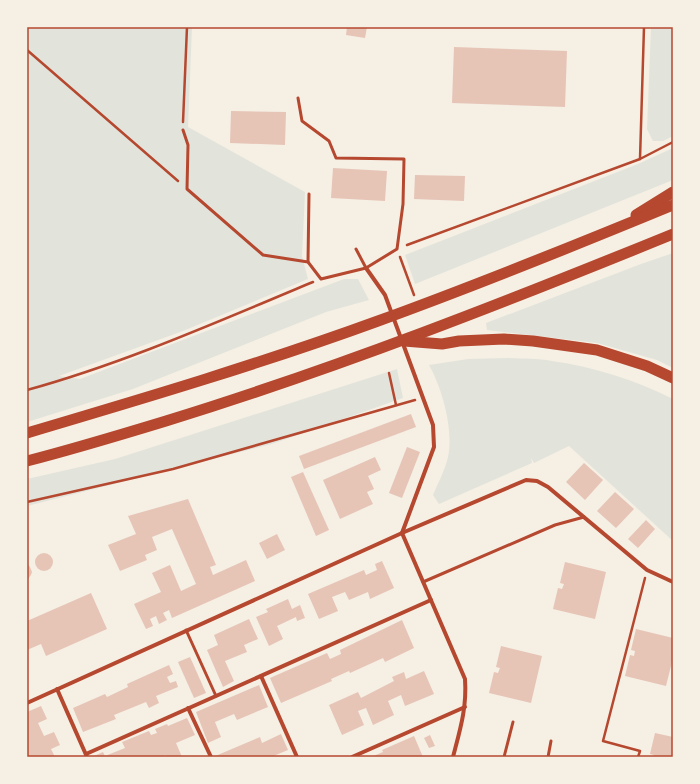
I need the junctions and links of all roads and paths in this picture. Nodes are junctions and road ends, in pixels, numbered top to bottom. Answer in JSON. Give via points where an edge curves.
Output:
{"nodes":[{"id":1,"x":187,"y":27,"type":"edge"},
{"id":2,"x":644,"y":27,"type":"edge"},
{"id":3,"x":27,"y":50,"type":"edge"},
{"id":4,"x":298,"y":98,"type":"dead end"},
{"id":5,"x":183,"y":130,"type":"joint"},
{"id":6,"x":673,"y":142,"type":"edge"},
{"id":7,"x":640,"y":159,"type":"junction"},
{"id":8,"x":187,"y":189,"type":"junction"},
{"id":9,"x":673,"y":192,"type":"edge"},
{"id":10,"x":309,"y":194,"type":"dead end"},
{"id":11,"x":673,"y":205,"type":"edge"},
{"id":12,"x":604,"y":234,"type":"junction"},
{"id":13,"x":673,"y":234,"type":"edge"},
{"id":14,"x":356,"y":249,"type":"dead end"},
{"id":15,"x":397,"y":249,"type":"junction"},
{"id":16,"x":308,"y":262,"type":"junction"},
{"id":17,"x":366,"y":268,"type":"junction"},
{"id":18,"x":321,"y":279,"type":"junction"},
{"id":19,"x":410,"y":285,"type":"dead end"},
{"id":20,"x":417,"y":339,"type":"junction"},
{"id":21,"x":388,"y":372,"type":"dead end"},
{"id":22,"x":673,"y":378,"type":"edge"},
{"id":23,"x":27,"y":390,"type":"edge"},
{"id":24,"x":422,"y":398,"type":"junction"},
{"id":25,"x":396,"y":405,"type":"junction"},
{"id":26,"x":27,"y":433,"type":"edge"},
{"id":27,"x":27,"y":461,"type":"edge"},
{"id":28,"x":27,"y":502,"type":"edge"},
{"id":29,"x":584,"y":517,"type":"junction"},
{"id":30,"x":402,"y":533,"type":"junction"},
{"id":31,"x":647,"y":570,"type":"junction"},
{"id":32,"x":423,"y":582,"type":"junction"},
{"id":33,"x":673,"y":582,"type":"edge"},
{"id":34,"x":431,"y":600,"type":"junction"},
{"id":35,"x":186,"y":630,"type":"junction"},
{"id":36,"x":260,"y":676,"type":"junction"},
{"id":37,"x":57,"y":689,"type":"junction"},
{"id":38,"x":216,"y":696,"type":"junction"},
{"id":39,"x":27,"y":702,"type":"edge"},
{"id":40,"x":465,"y":707,"type":"junction"},
{"id":41,"x":188,"y":708,"type":"junction"},
{"id":42,"x":513,"y":722,"type":"dead end"},
{"id":43,"x":552,"y":742,"type":"dead end"},
{"id":44,"x":87,"y":755,"type":"edge"},
{"id":45,"x":211,"y":757,"type":"edge"},
{"id":46,"x":297,"y":757,"type":"edge"},
{"id":47,"x":352,"y":757,"type":"edge"},
{"id":48,"x":453,"y":757,"type":"edge"},
{"id":49,"x":504,"y":757,"type":"edge"},
{"id":50,"x":548,"y":757,"type":"edge"},
{"id":51,"x":638,"y":757,"type":"edge"}],
"edges":[{"from":1,"to":5,"type":"path"},
{"from":2,"to":7,"type":"path"},
{"from":3,"to":8,"type":"path"},
{"from":4,"to":15,"type":"lane","via":[[302,121],[329,141],[336,158],[404,159],[403,204]]},
{"from":5,"to":8,"type":"lane","via":[[188,145]]},
{"from":6,"to":7,"type":"path"},
{"from":7,"to":15,"type":"path"},
{"from":8,"to":16,"type":"lane","via":[[263,255]]},
{"from":9,"to":12,"type":"highway"},
{"from":10,"to":16,"type":"lane"},
{"from":11,"to":12,"type":"highway"},
{"from":12,"to":26,"type":"highway","via":[[378,321],[190,385]]},
{"from":13,"to":20,"type":"highway"},
{"from":14,"to":17,"type":"lane"},
{"from":15,"to":17,"type":"lane"},
{"from":15,"to":19,"type":"path"},
{"from":16,"to":18,"type":"lane"},
{"from":17,"to":18,"type":"lane"},
{"from":17,"to":24,"type":"street","via":[[385,295]]},
{"from":18,"to":23,"type":"path","via":[[176,339]]},
{"from":20,"to":22,"type":"highway","via":[[442,344],[504,339],[597,350],[647,366]]},
{"from":20,"to":27,"type":"highway","via":[[400,341],[245,396]]},
{"from":21,"to":25,"type":"path"},
{"from":24,"to":25,"type":"path"},
{"from":24,"to":30,"type":"street","via":[[433,425],[434,446]]},
{"from":25,"to":28,"type":"path","via":[[173,469]]},
{"from":29,"to":30,"type":"street","via":[[548,486],[526,480]]},
{"from":29,"to":31,"type":"street"},
{"from":29,"to":32,"type":"lane","via":[[554,525]]},
{"from":30,"to":32,"type":"street"},
{"from":30,"to":35,"type":"street"},
{"from":31,"to":33,"type":"street"},
{"from":31,"to":51,"type":"path","via":[[603,741],[640,751]]},
{"from":32,"to":34,"type":"street"},
{"from":34,"to":36,"type":"street"},
{"from":34,"to":40,"type":"street","via":[[465,679]]},
{"from":35,"to":37,"type":"street"},
{"from":35,"to":38,"type":"lane"},
{"from":36,"to":38,"type":"street"},
{"from":36,"to":46,"type":"street"},
{"from":37,"to":39,"type":"street"},
{"from":37,"to":44,"type":"street"},
{"from":38,"to":41,"type":"street"},
{"from":40,"to":47,"type":"street"},
{"from":40,"to":48,"type":"street"},
{"from":41,"to":44,"type":"street"},
{"from":41,"to":45,"type":"street"},
{"from":42,"to":49,"type":"lane"},
{"from":43,"to":50,"type":"lane"}]}
